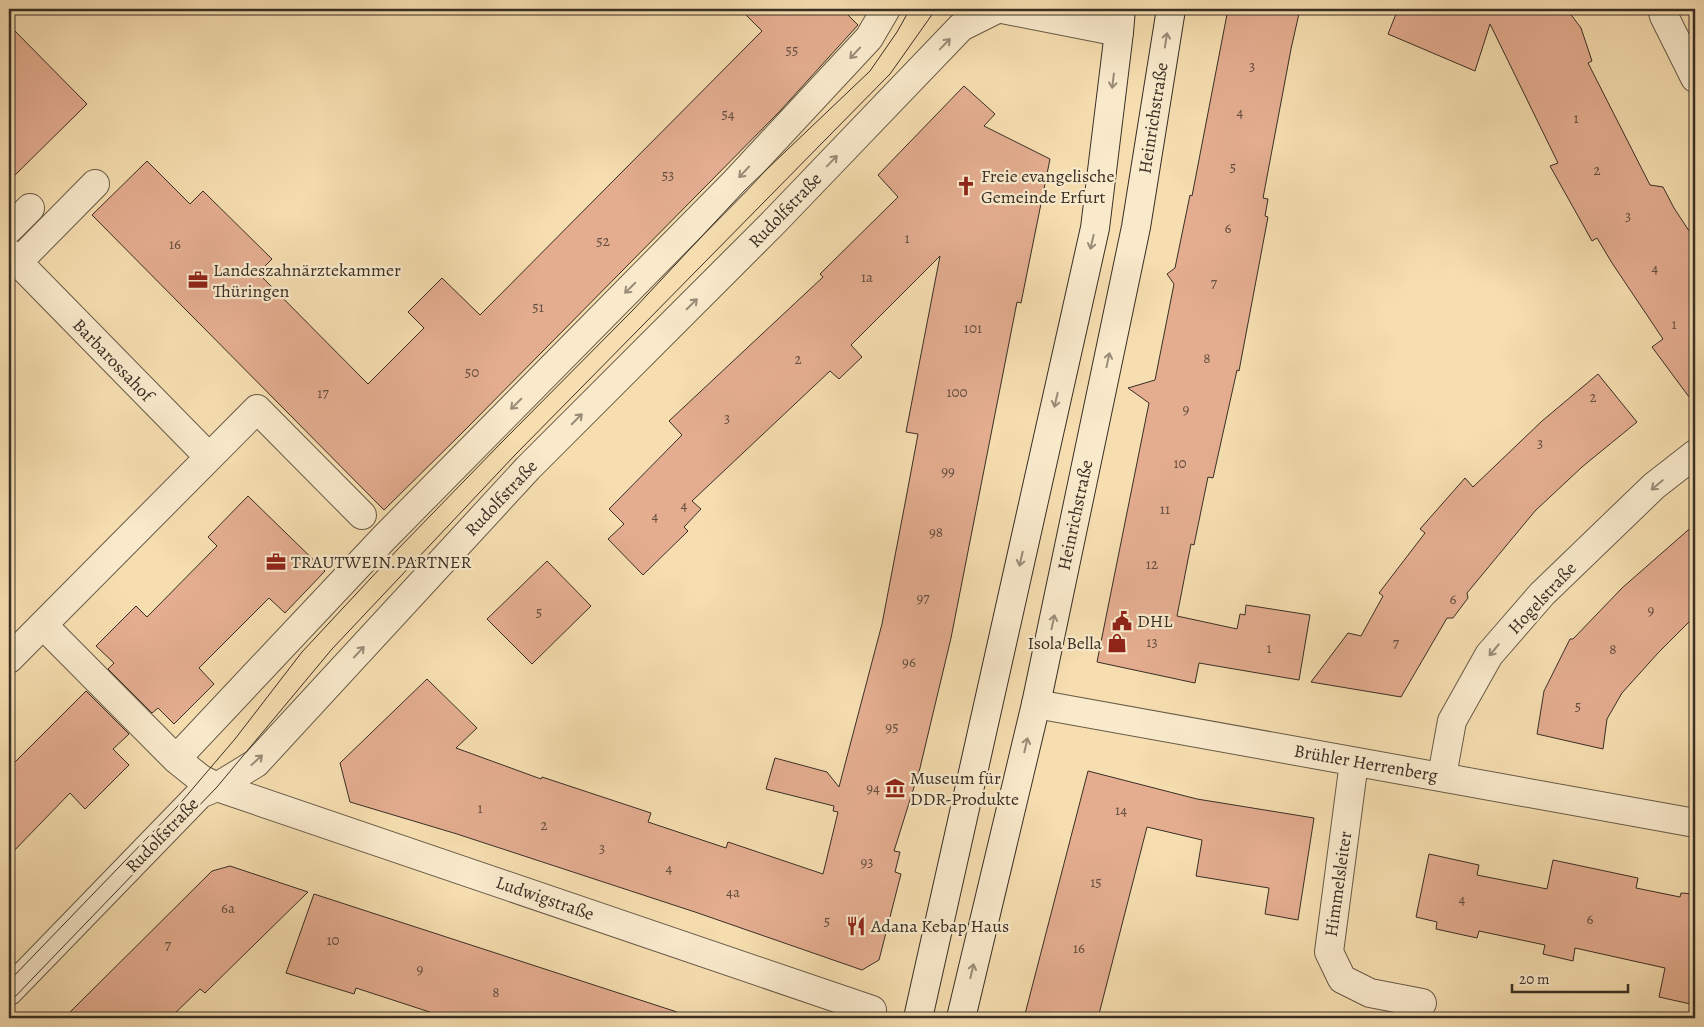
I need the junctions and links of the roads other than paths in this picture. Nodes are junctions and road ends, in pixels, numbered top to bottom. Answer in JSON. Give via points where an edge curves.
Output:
{"nodes":[{"id":1,"x":997,"y":9,"type":"edge"},
{"id":2,"x":1002,"y":9,"type":"edge"},
{"id":3,"x":1171,"y":9,"type":"edge"},
{"id":4,"x":1662,"y":9,"type":"edge"},
{"id":5,"x":885,"y":11,"type":"edge"},
{"id":6,"x":1120,"y":20,"type":"edge"},
{"id":7,"x":1695,"y":78,"type":"edge"},
{"id":8,"x":95,"y":184,"type":"dead end"},
{"id":9,"x":30,"y":208,"type":"dead end"},
{"id":10,"x":9,"y":229,"type":"edge"},
{"id":11,"x":13,"y":258,"type":"edge"},
{"id":12,"x":1695,"y":454,"type":"edge"},
{"id":13,"x":209,"y":457,"type":"junction"},
{"id":14,"x":362,"y":515,"type":"dead end"},
{"id":15,"x":43,"y":625,"type":"junction"},
{"id":16,"x":9,"y":659,"type":"edge"},
{"id":17,"x":1036,"y":704,"type":"junction"},
{"id":18,"x":176,"y":759,"type":"junction"},
{"id":19,"x":1354,"y":762,"type":"junction"},
{"id":20,"x":1442,"y":776,"type":"junction"},
{"id":21,"x":217,"y":787,"type":"junction"},
{"id":22,"x":1695,"y":823,"type":"edge"},
{"id":23,"x":9,"y":991,"type":"edge"},
{"id":24,"x":1422,"y":1003,"type":"dead end"},
{"id":25,"x":872,"y":1010,"type":"dead end"},
{"id":26,"x":918,"y":1018,"type":"edge"},
{"id":27,"x":961,"y":1018,"type":"edge"}],
"edges":[{"from":21,"to":1,"type":"street","name":"Rudolfstraße","one_way":true,"via":[[256,763],[528,468],[774,222],[961,27]]},
{"from":2,"to":6,"type":"street"},
{"from":17,"to":3,"type":"street","name":"Heinrichstraße","one_way":true,"via":[[1136,227]]},
{"from":4,"to":7,"type":"street"},
{"from":5,"to":18,"type":"street","one_way":true,"via":[[868,38],[735,182],[384,538]]},
{"from":6,"to":26,"type":"street","one_way":true,"via":[[1095,228]]},
{"from":8,"to":11,"type":"street","name":"Barbarossahof"},
{"from":9,"to":10,"type":"street"},
{"from":11,"to":13,"type":"street","name":"Barbarossahof"},
{"from":12,"to":20,"type":"street","name":"Hogelstraße","one_way":true,"via":[[1654,486],[1542,594],[1489,655],[1452,721]]},
{"from":13,"to":14,"type":"street","via":[[257,409]]},
{"from":13,"to":15,"type":"street"},
{"from":15,"to":16,"type":"street"},
{"from":15,"to":18,"type":"street"},
{"from":17,"to":19,"type":"street","name":"Brühler Herrenberg"},
{"from":27,"to":17,"type":"street","name":"Heinrichstraße","one_way":true},
{"from":18,"to":21,"type":"street"},
{"from":19,"to":20,"type":"street","name":"Brühler Herrenberg"},
{"from":19,"to":24,"type":"street","name":"Himmelsleiter","via":[[1329,952],[1342,979],[1370,993]]},
{"from":20,"to":22,"type":"street","name":"Brühler Herrenberg"},
{"from":21,"to":23,"type":"street","name":"Rudolfstraße","via":[[200,794]]},
{"from":21,"to":25,"type":"street","name":"Ludwigstraße"}]}
